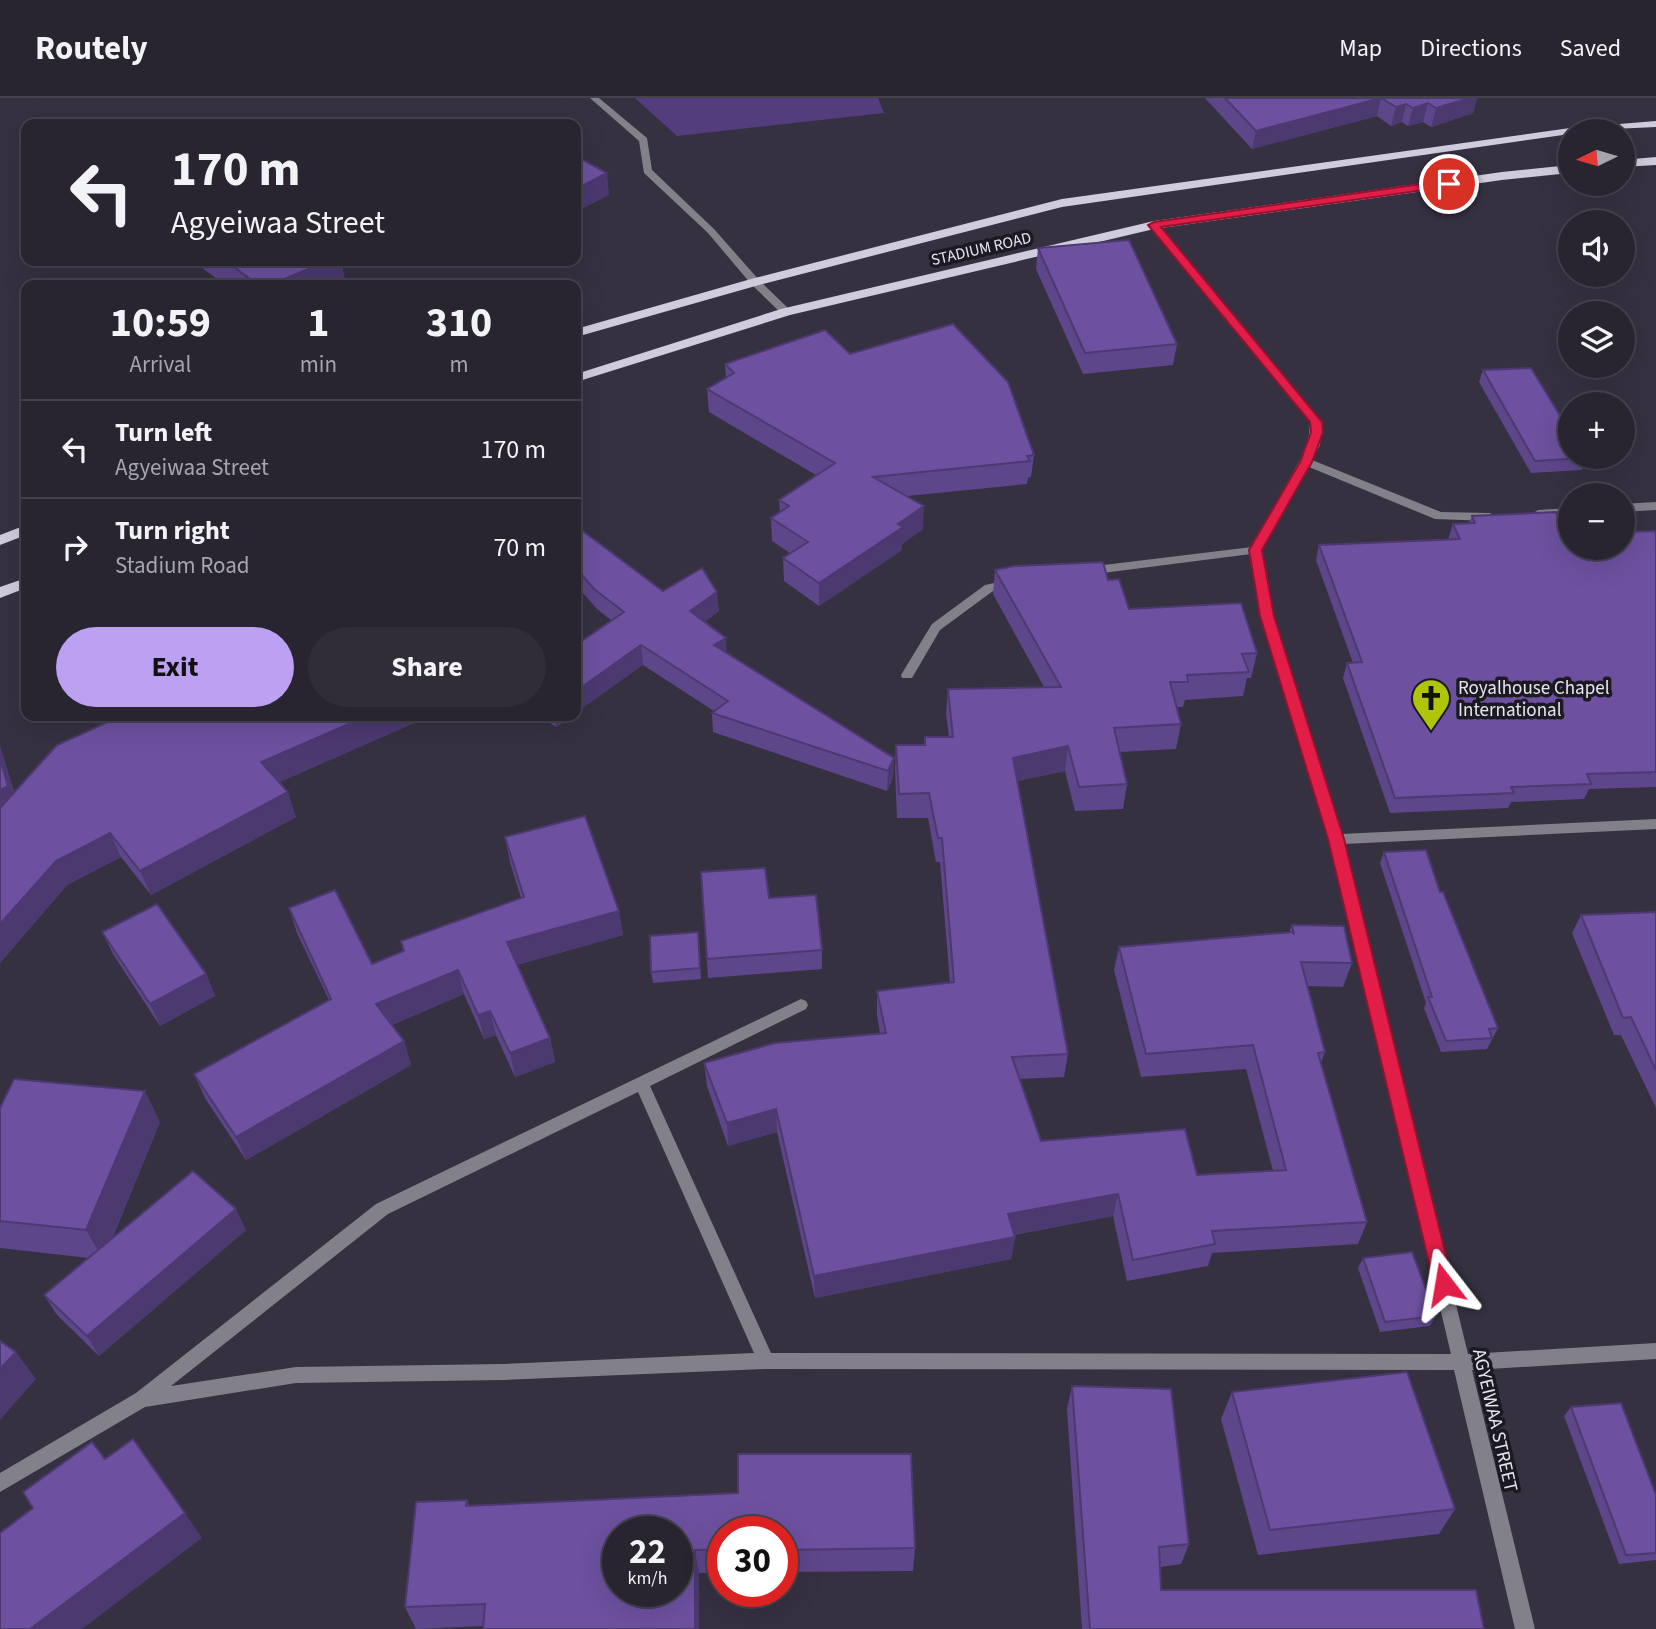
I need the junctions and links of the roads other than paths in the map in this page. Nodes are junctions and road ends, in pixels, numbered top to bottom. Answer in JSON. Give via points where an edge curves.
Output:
{"nodes":[{"id":1,"x":593,"y":98,"type":"edge"},
{"id":2,"x":1656,"y":124,"type":"edge"},
{"id":3,"x":1635,"y":126,"type":"edge"},
{"id":4,"x":1558,"y":133,"type":"edge"},
{"id":5,"x":1656,"y":161,"type":"edge"},
{"id":6,"x":1635,"y":163,"type":"edge"},
{"id":7,"x":1558,"y":170,"type":"edge"},
{"id":8,"x":1154,"y":225,"type":"junction"},
{"id":9,"x":755,"y":282,"type":"junction"},
{"id":10,"x":786,"y":312,"type":"junction"},
{"id":11,"x":581,"y":332,"type":"edge"},
{"id":12,"x":581,"y":376,"type":"edge"},
{"id":13,"x":1306,"y":462,"type":"junction"},
{"id":14,"x":1656,"y":506,"type":"edge"},
{"id":15,"x":1635,"y":507,"type":"edge"},
{"id":16,"x":1558,"y":513,"type":"edge"},
{"id":17,"x":1529,"y":515,"type":"edge"},
{"id":18,"x":1502,"y":516,"type":"edge"},
{"id":19,"x":21,"y":532,"type":"edge"},
{"id":20,"x":0,"y":540,"type":"edge"},
{"id":21,"x":1256,"y":550,"type":"junction"},
{"id":22,"x":1073,"y":573,"type":"edge"},
{"id":23,"x":1021,"y":580,"type":"edge"},
{"id":24,"x":21,"y":585,"type":"edge"},
{"id":25,"x":0,"y":593,"type":"edge"},
{"id":26,"x":906,"y":675,"type":"dead end"},
{"id":27,"x":1656,"y":824,"type":"edge"},
{"id":28,"x":1336,"y":839,"type":"junction"},
{"id":29,"x":801,"y":1004,"type":"dead end"},
{"id":30,"x":641,"y":1082,"type":"junction"},
{"id":31,"x":1656,"y":1351,"type":"edge"},
{"id":32,"x":766,"y":1361,"type":"junction"},
{"id":33,"x":1463,"y":1362,"type":"junction"},
{"id":34,"x":142,"y":1399,"type":"junction"},
{"id":35,"x":0,"y":1483,"type":"edge"},
{"id":36,"x":1525,"y":1629,"type":"edge"}],
"edges":[{"from":1,"to":9,"type":"street","via":[[644,139],[647,171],[711,231]]},
{"from":2,"to":3,"type":"main road","name":"STADIUM ROAD"},
{"from":4,"to":9,"type":"main road","name":"STADIUM ROAD","via":[[1062,203]]},
{"from":5,"to":6,"type":"main road"},
{"from":7,"to":8,"type":"main road","name":"STADIUM ROAD"},
{"from":8,"to":10,"type":"main road","name":"STADIUM ROAD"},
{"from":8,"to":13,"type":"street","via":[[1316,422]]},
{"from":9,"to":10,"type":"street"},
{"from":9,"to":11,"type":"main road","name":"STADIUM ROAD"},
{"from":10,"to":12,"type":"main road","name":"STADIUM ROAD"},
{"from":13,"to":18,"type":"street","via":[[1439,516]]},
{"from":13,"to":21,"type":"street"},
{"from":14,"to":15,"type":"street"},
{"from":16,"to":17,"type":"street"},
{"from":19,"to":20,"type":"main road"},
{"from":21,"to":22,"type":"street"},
{"from":21,"to":28,"type":"street","name":"AGYEIWAA STREET","via":[[1267,616]]},
{"from":23,"to":26,"type":"street","via":[[989,588],[936,627]]},
{"from":24,"to":25,"type":"main road"},
{"from":27,"to":28,"type":"street"},
{"from":28,"to":33,"type":"street","name":"AGYEIWAA STREET"},
{"from":29,"to":30,"type":"street"},
{"from":30,"to":32,"type":"street"},
{"from":30,"to":34,"type":"street","via":[[382,1209]]},
{"from":31,"to":33,"type":"street"},
{"from":32,"to":33,"type":"street"},
{"from":32,"to":34,"type":"street","via":[[296,1375]]},
{"from":33,"to":36,"type":"street","name":"AGYEIWAA STREET"},
{"from":34,"to":35,"type":"street"}]}
